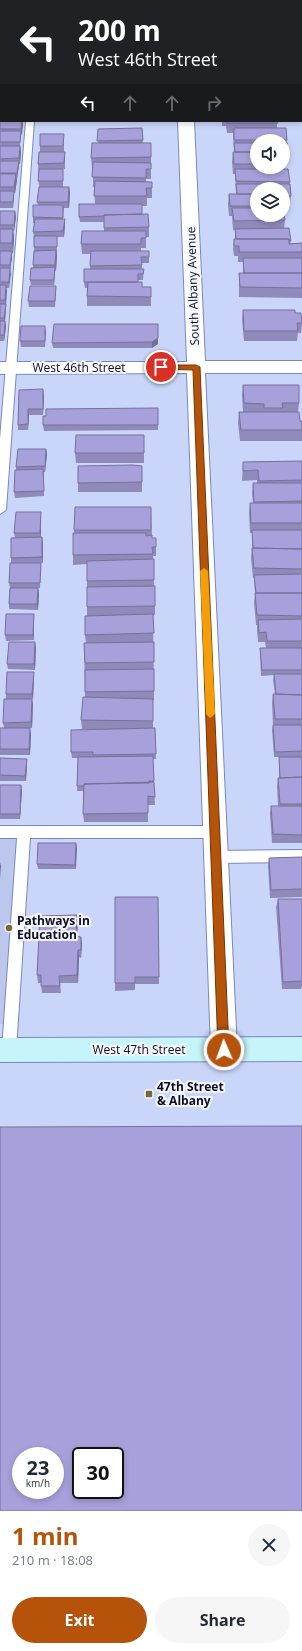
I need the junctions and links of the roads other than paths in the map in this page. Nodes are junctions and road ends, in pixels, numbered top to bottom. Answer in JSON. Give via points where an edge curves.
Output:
{"nodes":[{"id":1,"x":0,"y":0,"type":"edge"},
{"id":2,"x":39,"y":0,"type":"edge"},
{"id":3,"x":175,"y":0,"type":"edge"},
{"id":4,"x":30,"y":122,"type":"edge"},
{"id":5,"x":186,"y":122,"type":"edge"},
{"id":6,"x":196,"y":367,"type":"junction"},
{"id":7,"x":302,"y":367,"type":"edge"},
{"id":8,"x":5,"y":368,"type":"edge"},
{"id":9,"x":0,"y":510,"type":"edge"},
{"id":10,"x":0,"y":832,"type":"edge"},
{"id":11,"x":24,"y":832,"type":"junction"},
{"id":12,"x":215,"y":832,"type":"junction"},
{"id":13,"x":302,"y":856,"type":"edge"},
{"id":14,"x":216,"y":857,"type":"junction"},
{"id":15,"x":302,"y":1049,"type":"edge"},
{"id":16,"x":5,"y":1050,"type":"edge"},
{"id":17,"x":224,"y":1050,"type":"junction"}],
"edges":[{"from":1,"to":2,"type":"street"},
{"from":2,"to":3,"type":"street"},
{"from":4,"to":8,"type":"lane"},
{"from":5,"to":6,"type":"street","name":"South Albany Avenue"},
{"from":6,"to":7,"type":"street","name":"West 46th Street"},
{"from":6,"to":8,"type":"street","name":"West 46th Street"},
{"from":6,"to":12,"type":"street","name":"South Albany Avenue"},
{"from":8,"to":9,"type":"lane"},
{"from":10,"to":11,"type":"lane"},
{"from":11,"to":12,"type":"lane"},
{"from":11,"to":16,"type":"lane"},
{"from":12,"to":14,"type":"street","name":"South Albany Avenue"},
{"from":13,"to":14,"type":"lane"},
{"from":14,"to":17,"type":"street","name":"South Albany Avenue"},
{"from":15,"to":17,"type":"main road","name":"West 47th Street"},
{"from":16,"to":17,"type":"main road","name":"West 47th Street"}]}
